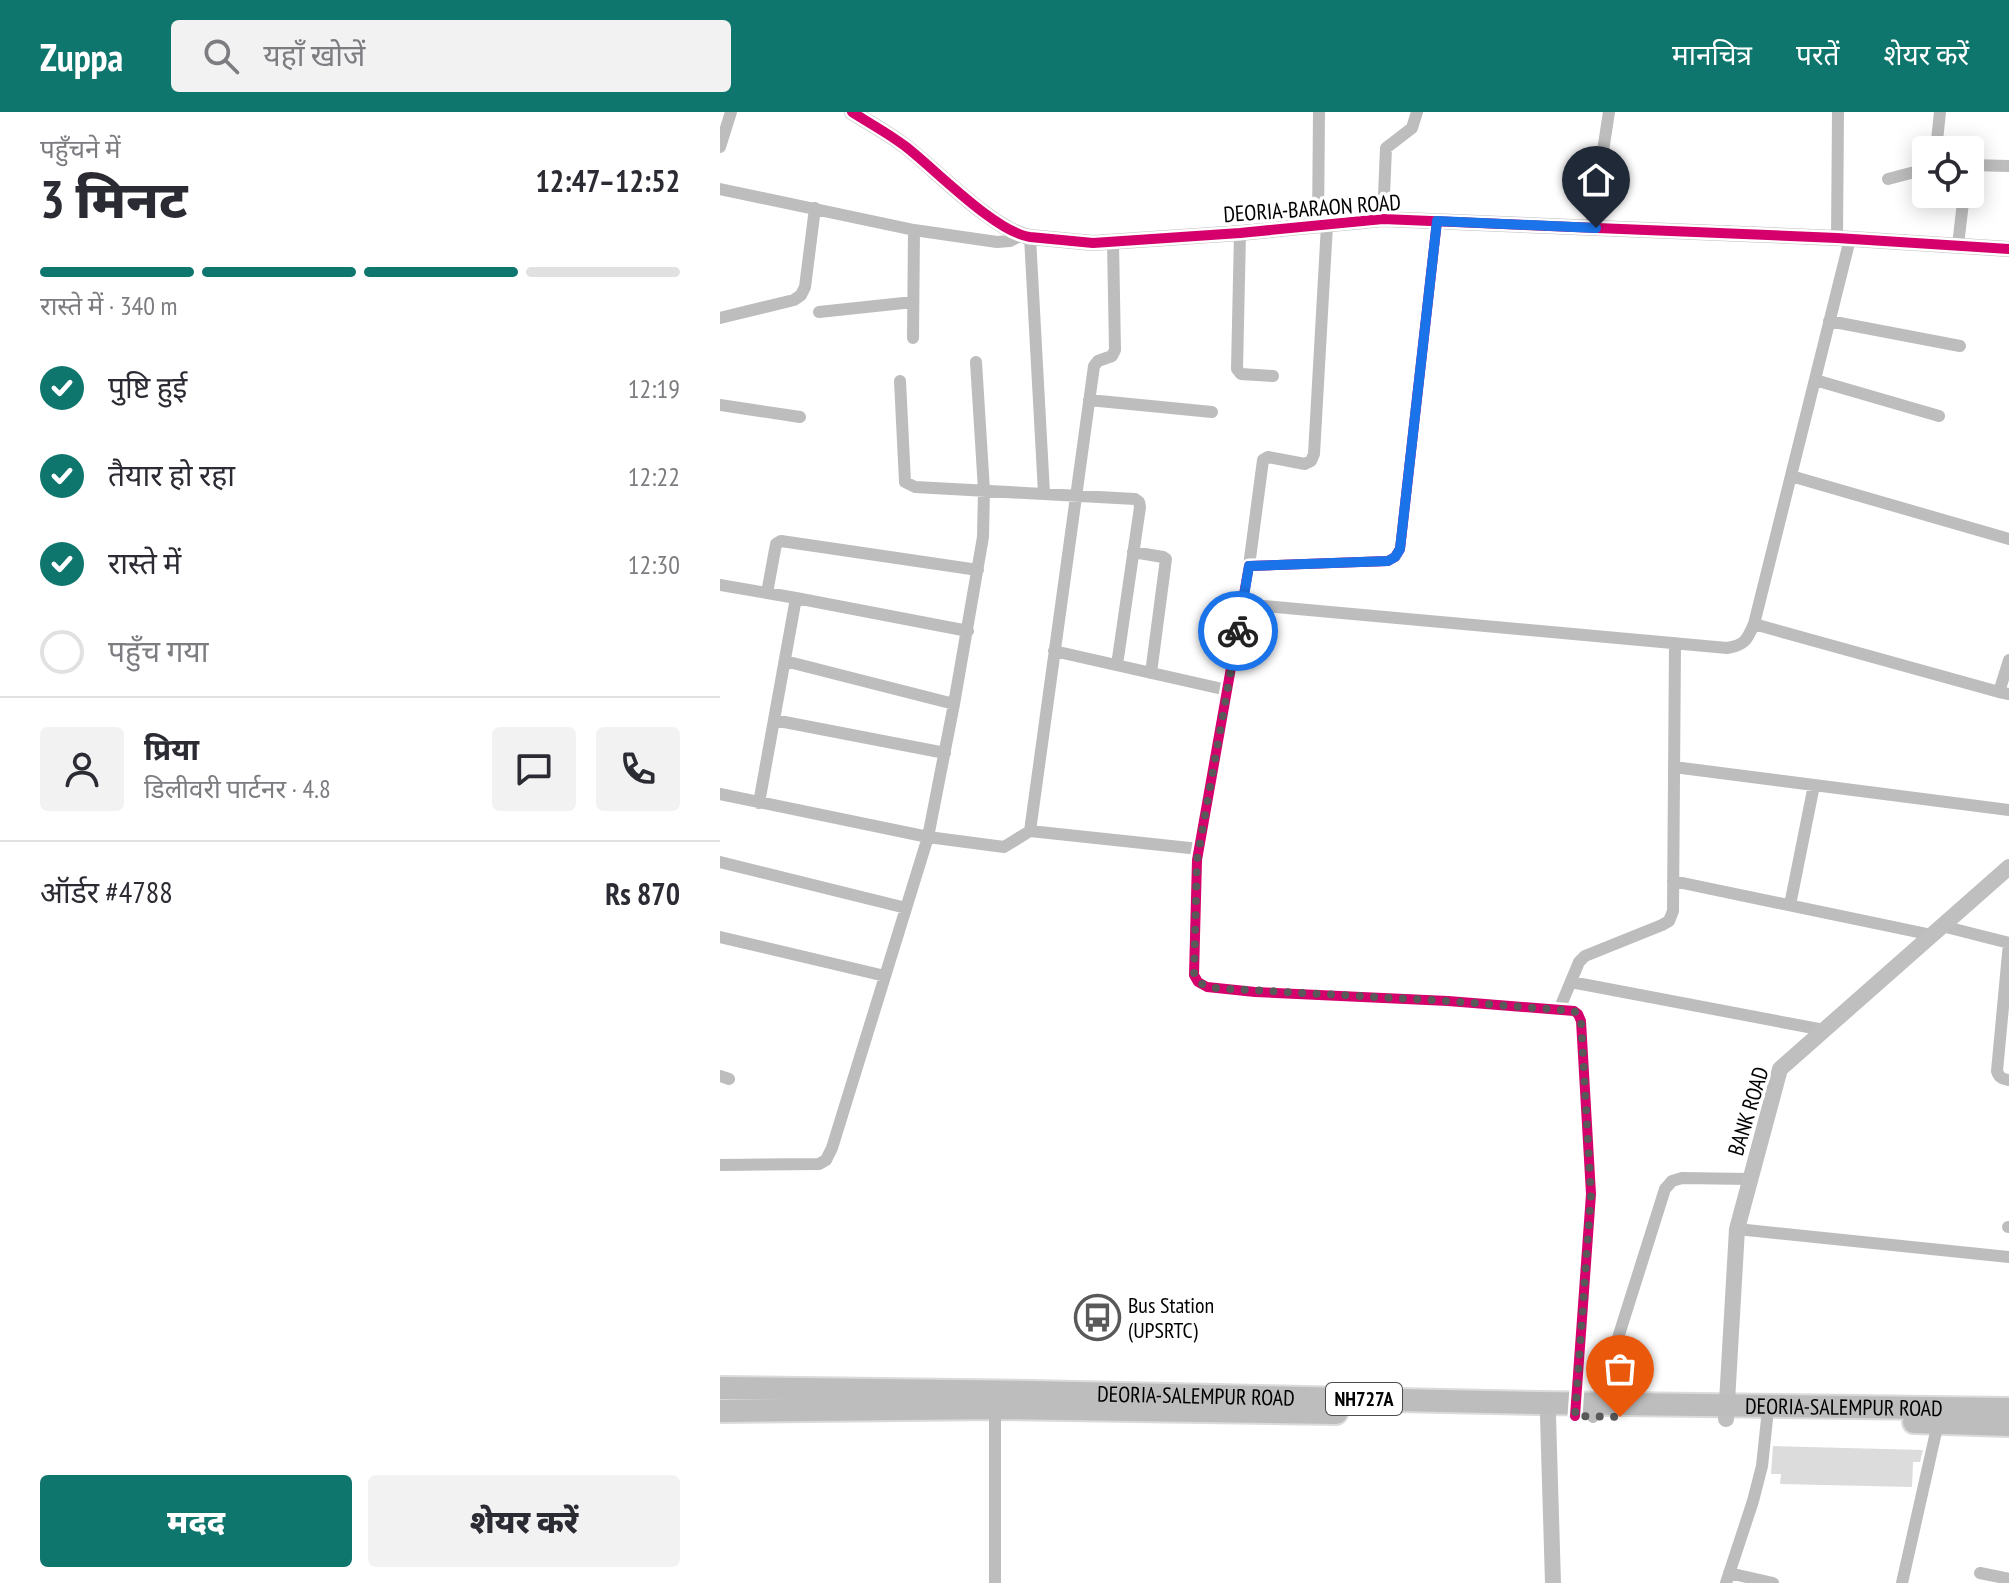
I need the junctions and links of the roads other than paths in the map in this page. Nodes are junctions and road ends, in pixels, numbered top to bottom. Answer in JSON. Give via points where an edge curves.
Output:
{"nodes":[{"id":1,"x":731,"y":112,"type":"edge"},
{"id":2,"x":852,"y":112,"type":"edge"},
{"id":3,"x":1319,"y":112,"type":"edge"},
{"id":4,"x":1417,"y":112,"type":"edge"},
{"id":5,"x":1609,"y":112,"type":"edge"},
{"id":6,"x":1838,"y":112,"type":"edge"},
{"id":7,"x":1940,"y":112,"type":"edge"},
{"id":8,"x":1937,"y":136,"type":"edge"},
{"id":9,"x":720,"y":147,"type":"edge"},
{"id":10,"x":1984,"y":165,"type":"edge"},
{"id":11,"x":2009,"y":166,"type":"edge"},
{"id":12,"x":1912,"y":173,"type":"edge"},
{"id":13,"x":1888,"y":179,"type":"dead end"},
{"id":14,"x":720,"y":189,"type":"edge"},
{"id":15,"x":815,"y":208,"type":"junction"},
{"id":16,"x":1962,"y":208,"type":"edge"},
{"id":17,"x":1383,"y":219,"type":"junction"},
{"id":18,"x":1437,"y":221,"type":"junction"},
{"id":19,"x":1323,"y":225,"type":"junction"},
{"id":20,"x":1591,"y":228,"type":"junction"},
{"id":21,"x":914,"y":230,"type":"junction"},
{"id":22,"x":1240,"y":233,"type":"junction"},
{"id":23,"x":1025,"y":236,"type":"junction"},
{"id":24,"x":1843,"y":238,"type":"junction"},
{"id":25,"x":1113,"y":242,"type":"junction"},
{"id":26,"x":1958,"y":245,"type":"junction"},
{"id":27,"x":2009,"y":249,"type":"edge"},
{"id":28,"x":913,"y":302,"type":"junction"},
{"id":29,"x":819,"y":312,"type":"dead end"},
{"id":30,"x":720,"y":318,"type":"edge"},
{"id":31,"x":1829,"y":321,"type":"junction"},
{"id":32,"x":913,"y":338,"type":"dead end"},
{"id":33,"x":1960,"y":346,"type":"dead end"},
{"id":34,"x":976,"y":362,"type":"dead end"},
{"id":35,"x":1273,"y":376,"type":"dead end"},
{"id":36,"x":1815,"y":380,"type":"junction"},
{"id":37,"x":900,"y":381,"type":"dead end"},
{"id":38,"x":1089,"y":400,"type":"junction"},
{"id":39,"x":720,"y":405,"type":"edge"},
{"id":40,"x":1212,"y":412,"type":"dead end"},
{"id":41,"x":1939,"y":416,"type":"dead end"},
{"id":42,"x":800,"y":417,"type":"dead end"},
{"id":43,"x":1791,"y":476,"type":"junction"},
{"id":44,"x":984,"y":490,"type":"junction"},
{"id":45,"x":1044,"y":493,"type":"junction"},
{"id":46,"x":1076,"y":495,"type":"junction"},
{"id":47,"x":2009,"y":539,"type":"edge"},
{"id":48,"x":1133,"y":552,"type":"junction"},
{"id":49,"x":1249,"y":566,"type":"junction"},
{"id":50,"x":978,"y":570,"type":"junction"},
{"id":51,"x":720,"y":585,"type":"edge"},
{"id":52,"x":767,"y":593,"type":"junction"},
{"id":53,"x":796,"y":598,"type":"junction"},
{"id":54,"x":1242,"y":604,"type":"junction"},
{"id":55,"x":1754,"y":624,"type":"junction"},
{"id":56,"x":968,"y":631,"type":"junction"},
{"id":57,"x":1675,"y":643,"type":"junction"},
{"id":58,"x":1054,"y":651,"type":"junction"},
{"id":59,"x":2009,"y":660,"type":"edge"},
{"id":60,"x":785,"y":661,"type":"junction"},
{"id":61,"x":1117,"y":665,"type":"junction"},
{"id":62,"x":1151,"y":673,"type":"junction"},
{"id":63,"x":1227,"y":690,"type":"junction"},
{"id":64,"x":2004,"y":693,"type":"edge"},
{"id":65,"x":954,"y":704,"type":"junction"},
{"id":66,"x":774,"y":720,"type":"junction"},
{"id":67,"x":945,"y":753,"type":"junction"},
{"id":68,"x":1674,"y":767,"type":"junction"},
{"id":69,"x":1814,"y":785,"type":"junction"},
{"id":70,"x":720,"y":794,"type":"edge"},
{"id":71,"x":759,"y":803,"type":"junction"},
{"id":72,"x":2009,"y":810,"type":"edge"},
{"id":73,"x":1030,"y":831,"type":"junction"},
{"id":74,"x":928,"y":837,"type":"junction"},
{"id":75,"x":1199,"y":849,"type":"junction"},
{"id":76,"x":720,"y":862,"type":"edge"},
{"id":77,"x":2009,"y":867,"type":"edge"},
{"id":78,"x":1673,"y":881,"type":"junction"},
{"id":79,"x":1790,"y":905,"type":"junction"},
{"id":80,"x":906,"y":908,"type":"junction"},
{"id":81,"x":1937,"y":930,"type":"junction"},
{"id":82,"x":720,"y":937,"type":"edge"},
{"id":83,"x":2009,"y":943,"type":"edge"},
{"id":84,"x":885,"y":976,"type":"junction"},
{"id":85,"x":1571,"y":982,"type":"junction"},
{"id":86,"x":1559,"y":1010,"type":"junction"},
{"id":87,"x":1824,"y":1030,"type":"junction"},
{"id":88,"x":2009,"y":1080,"type":"edge"},
{"id":89,"x":720,"y":1165,"type":"edge"},
{"id":90,"x":1750,"y":1179,"type":"junction"},
{"id":91,"x":1737,"y":1229,"type":"junction"},
{"id":92,"x":2009,"y":1257,"type":"edge"},
{"id":93,"x":720,"y":1388,"type":"edge"},
{"id":94,"x":995,"y":1408,"type":"junction"},
{"id":95,"x":2009,"y":1409,"type":"edge"},
{"id":96,"x":1585,"y":1410,"type":"junction"},
{"id":97,"x":720,"y":1411,"type":"edge"},
{"id":98,"x":1726,"y":1411,"type":"junction"},
{"id":99,"x":1548,"y":1416,"type":"junction"},
{"id":100,"x":1767,"y":1419,"type":"junction"},
{"id":101,"x":1938,"y":1423,"type":"junction"},
{"id":102,"x":2009,"y":1425,"type":"edge"},
{"id":103,"x":1980,"y":1573,"type":"dead end"},
{"id":104,"x":1728,"y":1578,"type":"edge"},
{"id":105,"x":2009,"y":1579,"type":"edge"},
{"id":106,"x":995,"y":1583,"type":"edge"},
{"id":107,"x":1553,"y":1583,"type":"edge"},
{"id":108,"x":1773,"y":1583,"type":"edge"},
{"id":109,"x":1902,"y":1583,"type":"edge"}],
"edges":[{"from":1,"to":9,"type":"street"},
{"from":2,"to":23,"type":"street","name":"DEORIA-BARAON ROAD","via":[[903,145],[994,221]]},
{"from":3,"to":19,"type":"street"},
{"from":4,"to":17,"type":"street","via":[[1412,128],[1386,148]]},
{"from":5,"to":20,"type":"street"},
{"from":6,"to":24,"type":"street"},
{"from":7,"to":8,"type":"street"},
{"from":10,"to":11,"type":"street"},
{"from":12,"to":13,"type":"street"},
{"from":14,"to":15,"type":"street"},
{"from":15,"to":21,"type":"street"},
{"from":15,"to":30,"type":"street","via":[[801,295]]},
{"from":16,"to":26,"type":"street"},
{"from":17,"to":18,"type":"street","name":"DEORIA-BARAON ROAD"},
{"from":17,"to":19,"type":"street","name":"DEORIA-BARAON ROAD"},
{"from":18,"to":20,"type":"street","name":"DEORIA-BARAON ROAD"},
{"from":18,"to":49,"type":"street","via":[[1400,549],[1388,561]]},
{"from":19,"to":22,"type":"street","name":"DEORIA-BARAON ROAD"},
{"from":19,"to":49,"type":"street","via":[[1314,454],[1305,464],[1263,460]]},
{"from":20,"to":24,"type":"street","name":"DEORIA-BARAON ROAD"},
{"from":21,"to":23,"type":"street","via":[[997,242]]},
{"from":21,"to":28,"type":"street"},
{"from":22,"to":25,"type":"street","name":"DEORIA-BARAON ROAD"},
{"from":22,"to":35,"type":"street","via":[[1237,369],[1241,374]]},
{"from":23,"to":25,"type":"street","name":"DEORIA-BARAON ROAD"},
{"from":23,"to":45,"type":"street"},
{"from":24,"to":26,"type":"street","name":"DEORIA-BARAON ROAD"},
{"from":24,"to":31,"type":"street"},
{"from":25,"to":38,"type":"street","via":[[1115,350],[1094,366]]},
{"from":26,"to":27,"type":"street","name":"DEORIA-BARAON ROAD"},
{"from":28,"to":29,"type":"street"},
{"from":28,"to":32,"type":"street"},
{"from":31,"to":33,"type":"street"},
{"from":31,"to":36,"type":"street"},
{"from":34,"to":44,"type":"street"},
{"from":36,"to":41,"type":"street"},
{"from":36,"to":43,"type":"street"},
{"from":37,"to":44,"type":"street","via":[[905,482]]},
{"from":38,"to":40,"type":"street"},
{"from":38,"to":46,"type":"street"},
{"from":39,"to":42,"type":"street"},
{"from":43,"to":47,"type":"street"},
{"from":43,"to":55,"type":"street"},
{"from":44,"to":45,"type":"street"},
{"from":44,"to":50,"type":"street"},
{"from":45,"to":46,"type":"street"},
{"from":46,"to":48,"type":"street","via":[[1139,502]]},
{"from":46,"to":58,"type":"street"},
{"from":48,"to":61,"type":"street"},
{"from":48,"to":62,"type":"street","via":[[1166,559]]},
{"from":49,"to":54,"type":"street"},
{"from":50,"to":52,"type":"street","via":[[781,541],[776,544]]},
{"from":50,"to":56,"type":"street"},
{"from":51,"to":52,"type":"street"},
{"from":52,"to":53,"type":"street"},
{"from":53,"to":56,"type":"street"},
{"from":53,"to":60,"type":"street"},
{"from":54,"to":57,"type":"street"},
{"from":54,"to":63,"type":"street"},
{"from":55,"to":57,"type":"street","via":[[1740,646]]},
{"from":55,"to":64,"type":"street"},
{"from":56,"to":65,"type":"street"},
{"from":57,"to":68,"type":"street"},
{"from":58,"to":61,"type":"street"},
{"from":58,"to":73,"type":"street"},
{"from":59,"to":64,"type":"street"},
{"from":60,"to":65,"type":"street"},
{"from":60,"to":66,"type":"street"},
{"from":61,"to":62,"type":"street"},
{"from":62,"to":63,"type":"street"},
{"from":63,"to":75,"type":"street"},
{"from":65,"to":67,"type":"street"},
{"from":66,"to":67,"type":"street"},
{"from":66,"to":71,"type":"street"},
{"from":67,"to":74,"type":"street"},
{"from":68,"to":69,"type":"street"},
{"from":68,"to":78,"type":"street"},
{"from":69,"to":72,"type":"street"},
{"from":69,"to":79,"type":"street"},
{"from":70,"to":71,"type":"street"},
{"from":71,"to":74,"type":"street"},
{"from":73,"to":74,"type":"street","via":[[1004,847]]},
{"from":73,"to":75,"type":"street"},
{"from":74,"to":80,"type":"street"},
{"from":75,"to":86,"type":"street","via":[[1194,975],[1207,987]]},
{"from":76,"to":80,"type":"street"},
{"from":77,"to":81,"type":"street","name":"BANK ROAD"},
{"from":78,"to":79,"type":"street"},
{"from":78,"to":85,"type":"street","via":[[1669,921],[1585,956]]},
{"from":79,"to":81,"type":"street"},
{"from":80,"to":84,"type":"street"},
{"from":81,"to":83,"type":"street"},
{"from":81,"to":87,"type":"street","name":"BANK ROAD"},
{"from":82,"to":84,"type":"street"},
{"from":83,"to":88,"type":"street","via":[[1997,1071]]},
{"from":84,"to":89,"type":"street","via":[[826,1160]]},
{"from":85,"to":86,"type":"street"},
{"from":85,"to":87,"type":"street"},
{"from":86,"to":96,"type":"street","via":[[1574,1011],[1581,1021],[1591,1194]]},
{"from":87,"to":90,"type":"street","name":"BANK ROAD","via":[[1780,1069]]},
{"from":90,"to":91,"type":"street","name":"BANK ROAD"},
{"from":90,"to":96,"type":"street","via":[[1682,1178],[1665,1189]]},
{"from":91,"to":92,"type":"street"},
{"from":91,"to":98,"type":"street","name":"BANK ROAD"},
{"from":93,"to":96,"type":"highway","name":"DEORIA-SALEMPUR ROAD","number":"NH727A"},
{"from":94,"to":97,"type":"highway","name":"DEORIA-SALEMPUR ROAD","number":"NH727A"},
{"from":94,"to":99,"type":"highway","name":"DEORIA-SALEMPUR ROAD","number":"NH727A"},
{"from":94,"to":106,"type":"street"},
{"from":95,"to":98,"type":"highway","name":"DEORIA-SALEMPUR ROAD","number":"NH727A"},
{"from":96,"to":98,"type":"highway","name":"DEORIA-SALEMPUR ROAD","number":"NH727A"},
{"from":96,"to":99,"type":"highway","name":"DEORIA-SALEMPUR ROAD","number":"NH727A"},
{"from":98,"to":100,"type":"highway","name":"DEORIA-SALEMPUR ROAD","number":"NH727A"},
{"from":99,"to":107,"type":"street"},
{"from":100,"to":101,"type":"highway","name":"DEORIA-SALEMPUR ROAD","number":"NH727A"},
{"from":100,"to":104,"type":"street","via":[[1762,1466]]},
{"from":101,"to":102,"type":"highway","name":"DEORIA-SALEMPUR ROAD","number":"NH727A"},
{"from":101,"to":109,"type":"street"},
{"from":103,"to":105,"type":"street"},
{"from":104,"to":108,"type":"street"}]}
